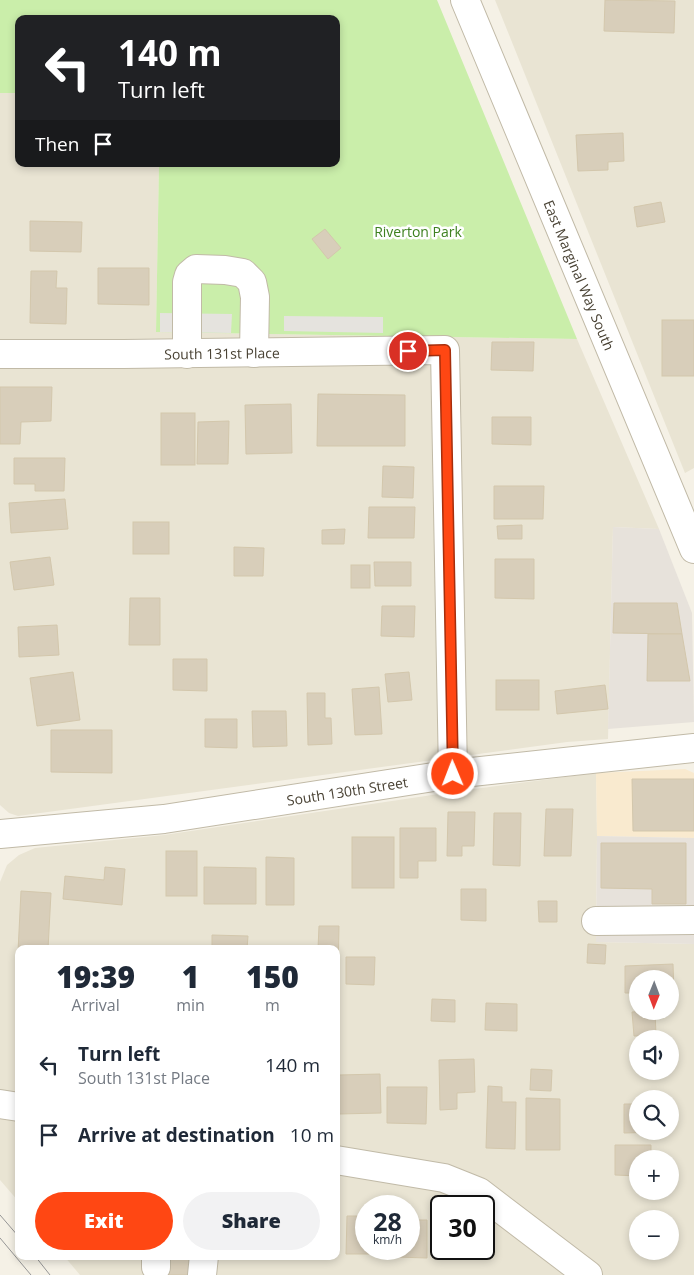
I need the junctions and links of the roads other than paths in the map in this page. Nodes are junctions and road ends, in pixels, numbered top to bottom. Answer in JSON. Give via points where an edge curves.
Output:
{"nodes":[{"id":1,"x":465,"y":0,"type":"edge"},
{"id":2,"x":254,"y":353,"type":"junction"},
{"id":3,"x":0,"y":354,"type":"edge"},
{"id":4,"x":187,"y":354,"type":"junction"},
{"id":5,"x":685,"y":502,"type":"edge"},
{"id":6,"x":694,"y":549,"type":"edge"},
{"id":7,"x":694,"y":748,"type":"edge"},
{"id":8,"x":453,"y":774,"type":"junction"},
{"id":9,"x":0,"y":834,"type":"edge"},
{"id":10,"x":694,"y":920,"type":"edge"},
{"id":11,"x":596,"y":921,"type":"dead end"},
{"id":12,"x":0,"y":1104,"type":"edge"},
{"id":13,"x":15,"y":1106,"type":"edge"},
{"id":14,"x":340,"y":1161,"type":"edge"},
{"id":15,"x":204,"y":1260,"type":"edge"},
{"id":16,"x":202,"y":1275,"type":"edge"},
{"id":17,"x":588,"y":1275,"type":"edge"}],
"edges":[{"from":1,"to":5,"type":"street","name":"East Marginal Way South"},
{"from":2,"to":4,"type":"street","name":"South 131st Place"},
{"from":2,"to":4,"type":"street","via":[[255,297],[252,282],[242,273],[196,269],[187,282]]},
{"from":2,"to":8,"type":"street","name":"South 131st Place","via":[[445,350]]},
{"from":3,"to":4,"type":"street","name":"South 131st Place"},
{"from":5,"to":6,"type":"street","name":"East Marginal Way South"},
{"from":7,"to":8,"type":"street","name":"South 130th Street"},
{"from":8,"to":9,"type":"street","name":"South 130th Street","via":[[164,818]]},
{"from":10,"to":11,"type":"street"},
{"from":12,"to":13,"type":"street"},
{"from":14,"to":17,"type":"street","via":[[444,1178],[479,1192]]},
{"from":15,"to":16,"type":"street"}]}
